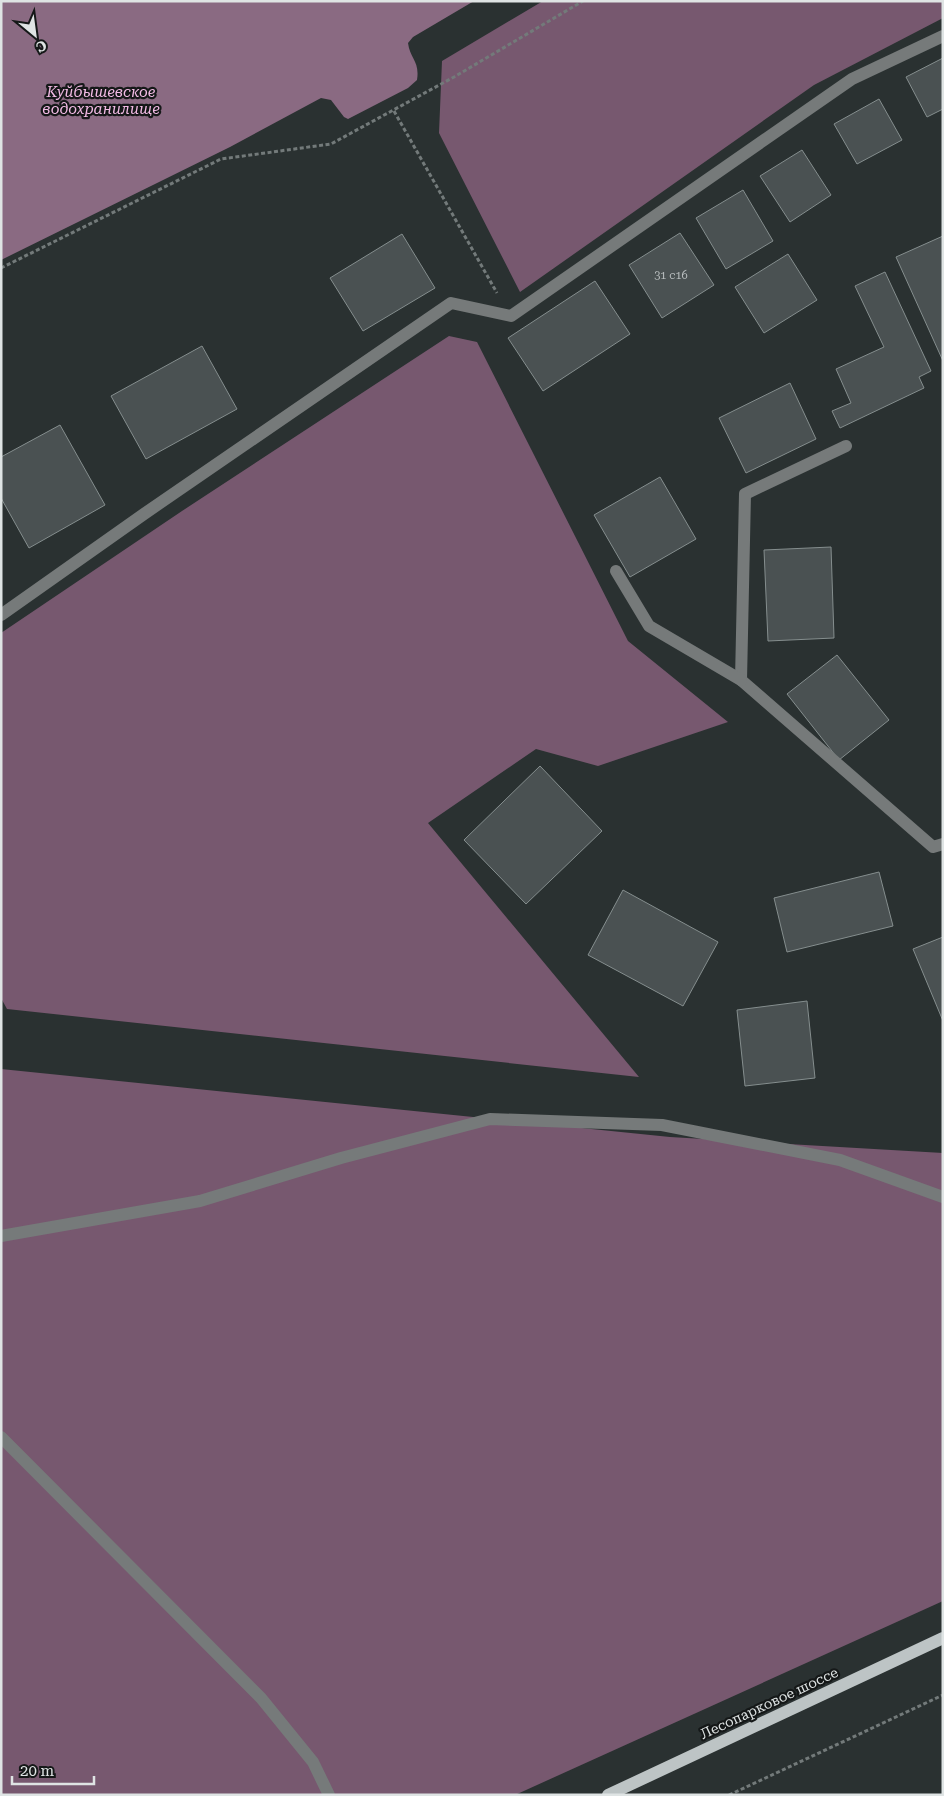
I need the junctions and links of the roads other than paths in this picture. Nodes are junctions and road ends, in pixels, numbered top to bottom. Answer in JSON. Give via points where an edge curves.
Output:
{"nodes":[{"id":1,"x":943,"y":36,"type":"edge"},
{"id":2,"x":846,"y":446,"type":"dead end"},
{"id":3,"x":616,"y":571,"type":"dead end"},
{"id":4,"x":1,"y":615,"type":"edge"},
{"id":5,"x":741,"y":680,"type":"junction"},
{"id":6,"x":943,"y":844,"type":"edge"},
{"id":7,"x":943,"y":1197,"type":"edge"},
{"id":8,"x":1,"y":1236,"type":"edge"},
{"id":9,"x":1,"y":1437,"type":"edge"},
{"id":10,"x":943,"y":1638,"type":"edge"},
{"id":11,"x":329,"y":1795,"type":"edge"},
{"id":12,"x":608,"y":1795,"type":"edge"}],
"edges":[{"from":1,"to":4,"type":"street","via":[[852,78],[511,316],[451,303]]},
{"from":2,"to":5,"type":"street","via":[[746,494]]},
{"from":3,"to":5,"type":"street","via":[[649,626]]},
{"from":5,"to":6,"type":"street","via":[[933,848]]},
{"from":7,"to":8,"type":"street","via":[[840,1160],[662,1125],[490,1119],[340,1158],[200,1201]]},
{"from":9,"to":11,"type":"street","via":[[261,1698],[312,1762]]},
{"from":10,"to":12,"type":"main road","name":"Лесопарковое шоссе"}]}
